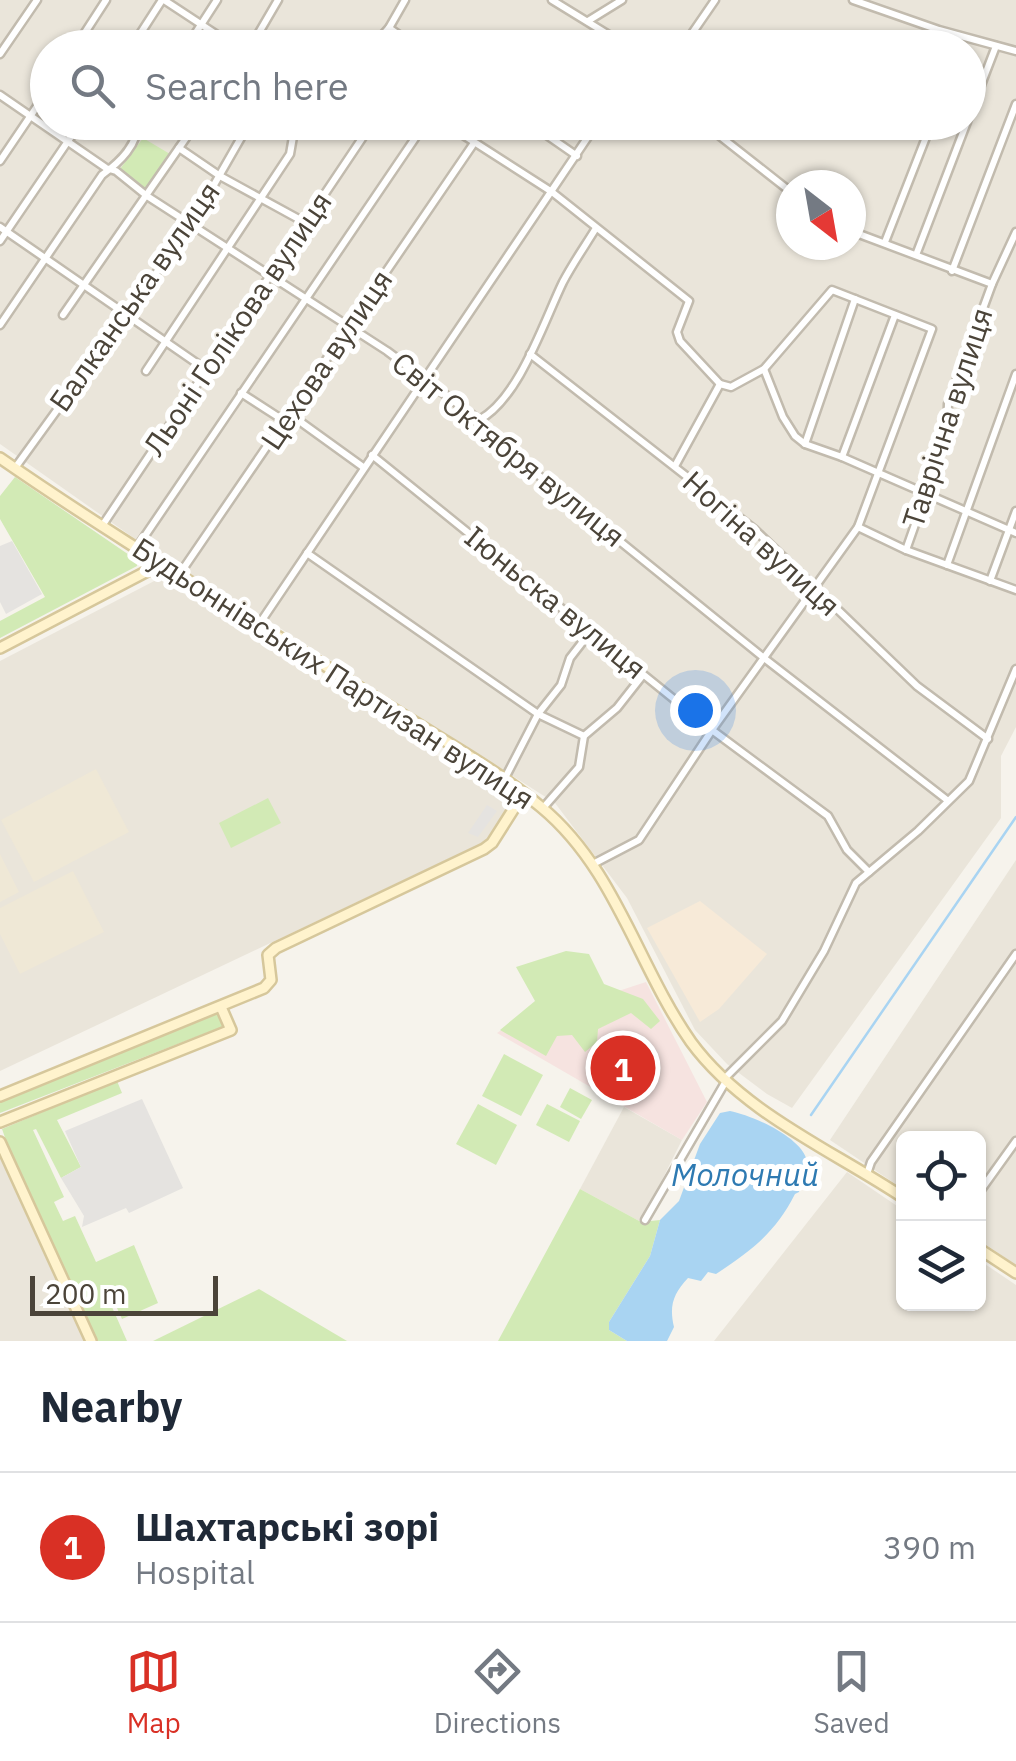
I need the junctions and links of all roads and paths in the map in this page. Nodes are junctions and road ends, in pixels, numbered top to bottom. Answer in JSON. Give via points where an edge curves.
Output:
{"nodes":[{"id":1,"x":38,"y":0,"type":"edge"},
{"id":2,"x":106,"y":0,"type":"edge"},
{"id":3,"x":163,"y":0,"type":"edge"},
{"id":4,"x":216,"y":0,"type":"edge"},
{"id":5,"x":278,"y":0,"type":"edge"},
{"id":6,"x":552,"y":0,"type":"edge"},
{"id":7,"x":622,"y":0,"type":"edge"},
{"id":8,"x":715,"y":0,"type":"edge"},
{"id":9,"x":853,"y":0,"type":"edge"},
{"id":10,"x":405,"y":3,"type":"edge"},
{"id":11,"x":588,"y":21,"type":"junction"},
{"id":12,"x":200,"y":26,"type":"junction"},
{"id":13,"x":389,"y":28,"type":"joint"},
{"id":14,"x":87,"y":30,"type":"edge"},
{"id":15,"x":143,"y":30,"type":"edge"},
{"id":16,"x":197,"y":30,"type":"edge"},
{"id":17,"x":207,"y":30,"type":"edge"},
{"id":18,"x":260,"y":30,"type":"edge"},
{"id":19,"x":392,"y":30,"type":"edge"},
{"id":20,"x":602,"y":30,"type":"edge"},
{"id":21,"x":694,"y":30,"type":"edge"},
{"id":22,"x":940,"y":30,"type":"edge"},
{"id":23,"x":986,"y":43,"type":"edge"},
{"id":24,"x":996,"y":46,"type":"junction"},
{"id":25,"x":1016,"y":51,"type":"edge"},
{"id":26,"x":0,"y":54,"type":"edge"},
{"id":27,"x":986,"y":73,"type":"edge"},
{"id":28,"x":0,"y":95,"type":"edge"},
{"id":29,"x":1016,"y":104,"type":"edge"},
{"id":30,"x":30,"y":116,"type":"joint"},
{"id":31,"x":65,"y":140,"type":"edge"},
{"id":32,"x":135,"y":140,"type":"edge"},
{"id":33,"x":185,"y":140,"type":"edge"},
{"id":34,"x":240,"y":140,"type":"edge"},
{"id":35,"x":292,"y":140,"type":"edge"},
{"id":36,"x":361,"y":140,"type":"edge"},
{"id":37,"x":414,"y":140,"type":"edge"},
{"id":38,"x":471,"y":140,"type":"edge"},
{"id":39,"x":553,"y":140,"type":"edge"},
{"id":40,"x":586,"y":140,"type":"edge"},
{"id":41,"x":725,"y":140,"type":"edge"},
{"id":42,"x":925,"y":140,"type":"edge"},
{"id":43,"x":961,"y":140,"type":"edge"},
{"id":44,"x":68,"y":142,"type":"junction"},
{"id":45,"x":474,"y":142,"type":"junction"},
{"id":46,"x":179,"y":148,"type":"junction"},
{"id":47,"x":576,"y":156,"type":"junction"},
{"id":48,"x":0,"y":161,"type":"edge"},
{"id":49,"x":110,"y":169,"type":"junction"},
{"id":50,"x":220,"y":176,"type":"junction"},
{"id":51,"x":776,"y":180,"type":"edge"},
{"id":52,"x":552,"y":192,"type":"junction"},
{"id":53,"x":147,"y":196,"type":"junction"},
{"id":54,"x":261,"y":200,"type":"junction"},
{"id":55,"x":306,"y":223,"type":"junction"},
{"id":56,"x":190,"y":224,"type":"junction"},
{"id":57,"x":596,"y":228,"type":"junction"},
{"id":58,"x":3,"y":230,"type":"edge"},
{"id":59,"x":1016,"y":232,"type":"edge"},
{"id":60,"x":866,"y":237,"type":"edge"},
{"id":61,"x":0,"y":241,"type":"edge"},
{"id":62,"x":884,"y":243,"type":"junction"},
{"id":63,"x":228,"y":248,"type":"junction"},
{"id":64,"x":916,"y":255,"type":"junction"},
{"id":65,"x":44,"y":259,"type":"junction"},
{"id":66,"x":952,"y":270,"type":"junction"},
{"id":67,"x":272,"y":276,"type":"junction"},
{"id":68,"x":992,"y":284,"type":"junction"},
{"id":69,"x":83,"y":285,"type":"junction"},
{"id":70,"x":306,"y":298,"type":"junction"},
{"id":71,"x":856,"y":300,"type":"junction"},
{"id":72,"x":127,"y":314,"type":"junction"},
{"id":73,"x":895,"y":315,"type":"junction"},
{"id":74,"x":63,"y":316,"type":"dead end"},
{"id":75,"x":0,"y":324,"type":"edge"},
{"id":76,"x":349,"y":326,"type":"junction"},
{"id":77,"x":166,"y":341,"type":"junction"},
{"id":78,"x":530,"y":354,"type":"junction"},
{"id":79,"x":764,"y":368,"type":"junction"},
{"id":80,"x":146,"y":371,"type":"dead end"},
{"id":81,"x":208,"y":371,"type":"junction"},
{"id":82,"x":1016,"y":374,"type":"edge"},
{"id":83,"x":425,"y":378,"type":"junction"},
{"id":84,"x":720,"y":384,"type":"junction"},
{"id":85,"x":241,"y":393,"type":"junction"},
{"id":86,"x":288,"y":419,"type":"junction"},
{"id":87,"x":479,"y":420,"type":"junction"},
{"id":88,"x":805,"y":444,"type":"junction"},
{"id":89,"x":372,"y":455,"type":"junction"},
{"id":90,"x":842,"y":457,"type":"junction"},
{"id":91,"x":0,"y":458,"type":"edge"},
{"id":92,"x":674,"y":466,"type":"junction"},
{"id":93,"x":363,"y":467,"type":"junction"},
{"id":94,"x":15,"y":468,"type":"junction"},
{"id":95,"x":876,"y":472,"type":"junction"},
{"id":96,"x":926,"y":495,"type":"junction"},
{"id":97,"x":1016,"y":511,"type":"edge"},
{"id":98,"x":966,"y":513,"type":"junction"},
{"id":99,"x":102,"y":526,"type":"junction"},
{"id":100,"x":858,"y":527,"type":"junction"},
{"id":101,"x":1012,"y":532,"type":"edge"},
{"id":102,"x":136,"y":548,"type":"junction"},
{"id":103,"x":906,"y":550,"type":"junction"},
{"id":104,"x":307,"y":553,"type":"junction"},
{"id":105,"x":159,"y":565,"type":"junction"},
{"id":106,"x":947,"y":565,"type":"junction"},
{"id":107,"x":178,"y":577,"type":"junction"},
{"id":108,"x":990,"y":581,"type":"junction"},
{"id":109,"x":815,"y":590,"type":"junction"},
{"id":110,"x":1016,"y":590,"type":"edge"},
{"id":111,"x":260,"y":623,"type":"junction"},
{"id":112,"x":591,"y":631,"type":"junction"},
{"id":113,"x":0,"y":648,"type":"edge"},
{"id":114,"x":764,"y":658,"type":"junction"},
{"id":115,"x":1016,"y":670,"type":"edge"},
{"id":116,"x":643,"y":676,"type":"junction"},
{"id":117,"x":538,"y":714,"type":"junction"},
{"id":118,"x":712,"y":730,"type":"junction"},
{"id":119,"x":584,"y":736,"type":"junction"},
{"id":120,"x":988,"y":739,"type":"junction"},
{"id":121,"x":504,"y":780,"type":"junction"},
{"id":122,"x":524,"y":794,"type":"junction"},
{"id":123,"x":947,"y":800,"type":"junction"},
{"id":124,"x":542,"y":808,"type":"junction"},
{"id":125,"x":593,"y":864,"type":"junction"},
{"id":126,"x":869,"y":872,"type":"junction"},
{"id":127,"x":1016,"y":954,"type":"edge"},
{"id":128,"x":221,"y":1006,"type":"junction"},
{"id":129,"x":725,"y":1080,"type":"junction"},
{"id":130,"x":0,"y":1096,"type":"edge"},
{"id":131,"x":0,"y":1122,"type":"edge"},
{"id":132,"x":1016,"y":1141,"type":"edge"},
{"id":133,"x":0,"y":1142,"type":"edge"},
{"id":134,"x":867,"y":1174,"type":"junction"},
{"id":135,"x":986,"y":1183,"type":"edge"},
{"id":136,"x":896,"y":1193,"type":"edge"},
{"id":137,"x":646,"y":1220,"type":"dead end"},
{"id":138,"x":986,"y":1253,"type":"edge"},
{"id":139,"x":1016,"y":1273,"type":"edge"},
{"id":140,"x":90,"y":1341,"type":"edge"}],
"edges":[{"from":1,"to":26,"type":"street"},
{"from":2,"to":14,"type":"street"},
{"from":3,"to":12,"type":"street"},
{"from":3,"to":15,"type":"street"},
{"from":4,"to":12,"type":"street"},
{"from":5,"to":18,"type":"street"},
{"from":6,"to":11,"type":"street"},
{"from":7,"to":11,"type":"street"},
{"from":8,"to":21,"type":"street"},
{"from":9,"to":22,"type":"street"},
{"from":10,"to":13,"type":"street"},
{"from":11,"to":20,"type":"street"},
{"from":12,"to":16,"type":"street"},
{"from":12,"to":17,"type":"street"},
{"from":13,"to":19,"type":"street"},
{"from":23,"to":24,"type":"street"},
{"from":24,"to":25,"type":"street"},
{"from":24,"to":27,"type":"street"},
{"from":28,"to":30,"type":"street","name":"Світ Октября вулиця"},
{"from":29,"to":66,"type":"street","name":"Таврічна вулиця"},
{"from":30,"to":48,"type":"street"},
{"from":31,"to":44,"type":"street","name":"Світ Октября вулиця"},
{"from":32,"to":49,"type":"street"},
{"from":33,"to":46,"type":"street"},
{"from":34,"to":50,"type":"street","name":"Балканська вулиця"},
{"from":35,"to":54,"type":"street","name":"Льоні Голікова вулиця"},
{"from":36,"to":55,"type":"street","name":"Льоні Голікова вулиця"},
{"from":37,"to":70,"type":"street"},
{"from":38,"to":45,"type":"street"},
{"from":39,"to":47,"type":"street"},
{"from":40,"to":47,"type":"street"},
{"from":41,"to":51,"type":"street"},
{"from":42,"to":62,"type":"street"},
{"from":43,"to":64,"type":"street"},
{"from":44,"to":49,"type":"street","name":"Світ Октября вулиця"},
{"from":44,"to":58,"type":"street"},
{"from":45,"to":52,"type":"street"},
{"from":45,"to":76,"type":"street","name":"Цехова вулиця"},
{"from":46,"to":50,"type":"street"},
{"from":46,"to":53,"type":"street"},
{"from":47,"to":52,"type":"street"},
{"from":49,"to":53,"type":"street","name":"Світ Октября вулиця"},
{"from":49,"to":65,"type":"street"},
{"from":50,"to":54,"type":"street"},
{"from":50,"to":56,"type":"street","name":"Балканська вулиця"},
{"from":52,"to":57,"type":"street"},
{"from":52,"to":83,"type":"street"},
{"from":53,"to":56,"type":"street","name":"Світ Октября вулиця"},
{"from":53,"to":69,"type":"street"},
{"from":54,"to":55,"type":"street"},
{"from":54,"to":63,"type":"street","name":"Льоні Голікова вулиця"},
{"from":55,"to":67,"type":"street","name":"Льоні Голікова вулиця"},
{"from":56,"to":63,"type":"street","name":"Світ Октября вулиця"},
{"from":56,"to":72,"type":"street","name":"Балканська вулиця"},
{"from":57,"to":78,"type":"street"},
{"from":57,"to":84,"type":"street","via":[[688,302],[680,341]]},
{"from":58,"to":61,"type":"street"},
{"from":58,"to":65,"type":"street"},
{"from":59,"to":68,"type":"street","name":"Таврічна вулиця"},
{"from":60,"to":62,"type":"street"},
{"from":62,"to":64,"type":"street"},
{"from":63,"to":67,"type":"street","name":"Світ Октября вулиця"},
{"from":63,"to":77,"type":"street","name":"Льоні Голікова вулиця"},
{"from":64,"to":66,"type":"street"},
{"from":65,"to":69,"type":"street"},
{"from":65,"to":75,"type":"street"},
{"from":66,"to":68,"type":"street"},
{"from":67,"to":70,"type":"street","name":"Світ Октября вулиця"},
{"from":67,"to":81,"type":"street","name":"Льоні Голікова вулиця"},
{"from":68,"to":96,"type":"street","name":"Таврічна вулиця","via":[[948,404],[947,434]]},
{"from":69,"to":72,"type":"street"},
{"from":69,"to":74,"type":"street"},
{"from":70,"to":76,"type":"street","name":"Світ Октября вулиця"},
{"from":70,"to":85,"type":"street"},
{"from":71,"to":73,"type":"street"},
{"from":71,"to":79,"type":"street","via":[[832,290]]},
{"from":71,"to":88,"type":"street"},
{"from":72,"to":77,"type":"street"},
{"from":72,"to":94,"type":"street","name":"Балканська вулиця"},
{"from":73,"to":90,"type":"street"},
{"from":73,"to":95,"type":"street","name":"Таврічна вулиця","via":[[932,329]]},
{"from":76,"to":83,"type":"street","name":"Світ Октября вулиця"},
{"from":76,"to":86,"type":"street","name":"Цехова вулиця"},
{"from":77,"to":80,"type":"street","name":"Льоні Голікова вулиця"},
{"from":77,"to":81,"type":"street"},
{"from":78,"to":87,"type":"street","via":[[498,407]]},
{"from":78,"to":92,"type":"street","name":"Ногіна вулиця"},
{"from":79,"to":84,"type":"street","via":[[731,388]]},
{"from":79,"to":88,"type":"street","via":[[783,417]]},
{"from":81,"to":99,"type":"street","name":"Льоні Голікова вулиця"},
{"from":82,"to":98,"type":"street","name":"Таврічна вулиця"},
{"from":83,"to":87,"type":"street","name":"Світ Октября вулиця"},
{"from":83,"to":89,"type":"street"},
{"from":84,"to":92,"type":"street"},
{"from":85,"to":86,"type":"street"},
{"from":85,"to":102,"type":"street"},
{"from":86,"to":93,"type":"street"},
{"from":86,"to":107,"type":"street","name":"Цехова вулиця"},
{"from":87,"to":114,"type":"street","name":"Світ Октября вулиця","via":[[485,432]]},
{"from":88,"to":90,"type":"street"},
{"from":89,"to":93,"type":"street"},
{"from":89,"to":112,"type":"street","name":"Iюньска вулиця"},
{"from":90,"to":95,"type":"street"},
{"from":91,"to":94,"type":"street","name":"Будьоннівських Партизан вулиця"},
{"from":92,"to":109,"type":"street","name":"Ногіна вулиця","via":[[754,529]]},
{"from":93,"to":104,"type":"street"},
{"from":94,"to":99,"type":"street","name":"Будьоннівських Партизан вулиця"},
{"from":95,"to":96,"type":"street"},
{"from":95,"to":100,"type":"street","name":"Таврічна вулиця"},
{"from":96,"to":98,"type":"street"},
{"from":96,"to":103,"type":"street","name":"Таврічна вулиця"},
{"from":97,"to":101,"type":"street"},
{"from":98,"to":101,"type":"street"},
{"from":98,"to":106,"type":"street","name":"Таврічна вулиця"},
{"from":99,"to":102,"type":"street","name":"Будьоннівських Партизан вулиця"},
{"from":100,"to":103,"type":"street"},
{"from":100,"to":109,"type":"street","name":"Таврічна вулиця"},
{"from":101,"to":108,"type":"street"},
{"from":102,"to":105,"type":"street","name":"Будьоннівських Партизан вулиця"},
{"from":103,"to":106,"type":"street"},
{"from":104,"to":111,"type":"street"},
{"from":104,"to":117,"type":"street"},
{"from":105,"to":107,"type":"street","name":"Будьоннівських Партизан вулиця"},
{"from":105,"to":113,"type":"street"},
{"from":106,"to":108,"type":"street"},
{"from":107,"to":111,"type":"street","name":"Будьоннівських Партизан вулиця"},
{"from":108,"to":110,"type":"street"},
{"from":109,"to":114,"type":"street","name":"Таврічна вулиця"},
{"from":109,"to":120,"type":"street","name":"Ногіна вулиця","via":[[917,686]]},
{"from":111,"to":121,"type":"street","name":"Будьоннівських Партизан вулиця"},
{"from":112,"to":116,"type":"street","name":"Iюньска вулиця"},
{"from":112,"to":117,"type":"street"},
{"from":114,"to":118,"type":"street","name":"Таврічна вулиця"},
{"from":114,"to":123,"type":"street","name":"Світ Октября вулиця"},
{"from":115,"to":120,"type":"street"},
{"from":116,"to":118,"type":"street","name":"Iюньска вулиця"},
{"from":116,"to":119,"type":"street"},
{"from":117,"to":119,"type":"street"},
{"from":117,"to":121,"type":"street"},
{"from":118,"to":125,"type":"street","name":"Таврічна вулиця","via":[[639,840]]},
{"from":118,"to":126,"type":"street","name":"Iюньска вулиця","via":[[828,816]]},
{"from":119,"to":124,"type":"street","via":[[579,767]]},
{"from":120,"to":123,"type":"street","via":[[969,781]]},
{"from":121,"to":122,"type":"street","name":"Будьоннівських Партизан вулиця"},
{"from":122,"to":124,"type":"street","name":"Будьоннівських Партизан вулиця"},
{"from":122,"to":128,"type":"street","via":[[492,843],[276,948],[268,955],[269,984]]},
{"from":123,"to":126,"type":"street"},
{"from":124,"to":125,"type":"street","name":"Будьоннівських Партизан вулиця"},
{"from":125,"to":129,"type":"street","name":"Будьоннівських Партизан вулиця","via":[[690,1040]]},
{"from":126,"to":129,"type":"street","via":[[856,882],[782,1021]]},
{"from":127,"to":134,"type":"street"},
{"from":128,"to":130,"type":"street"},
{"from":128,"to":131,"type":"street","via":[[231,1030]]},
{"from":129,"to":134,"type":"street","name":"Будьоннівських Партизан вулиця"},
{"from":129,"to":137,"type":"street"},
{"from":132,"to":135,"type":"street"},
{"from":133,"to":140,"type":"street"},
{"from":134,"to":136,"type":"street","name":"Будьоннівських Партизан вулиця"},
{"from":138,"to":139,"type":"street"}]}
